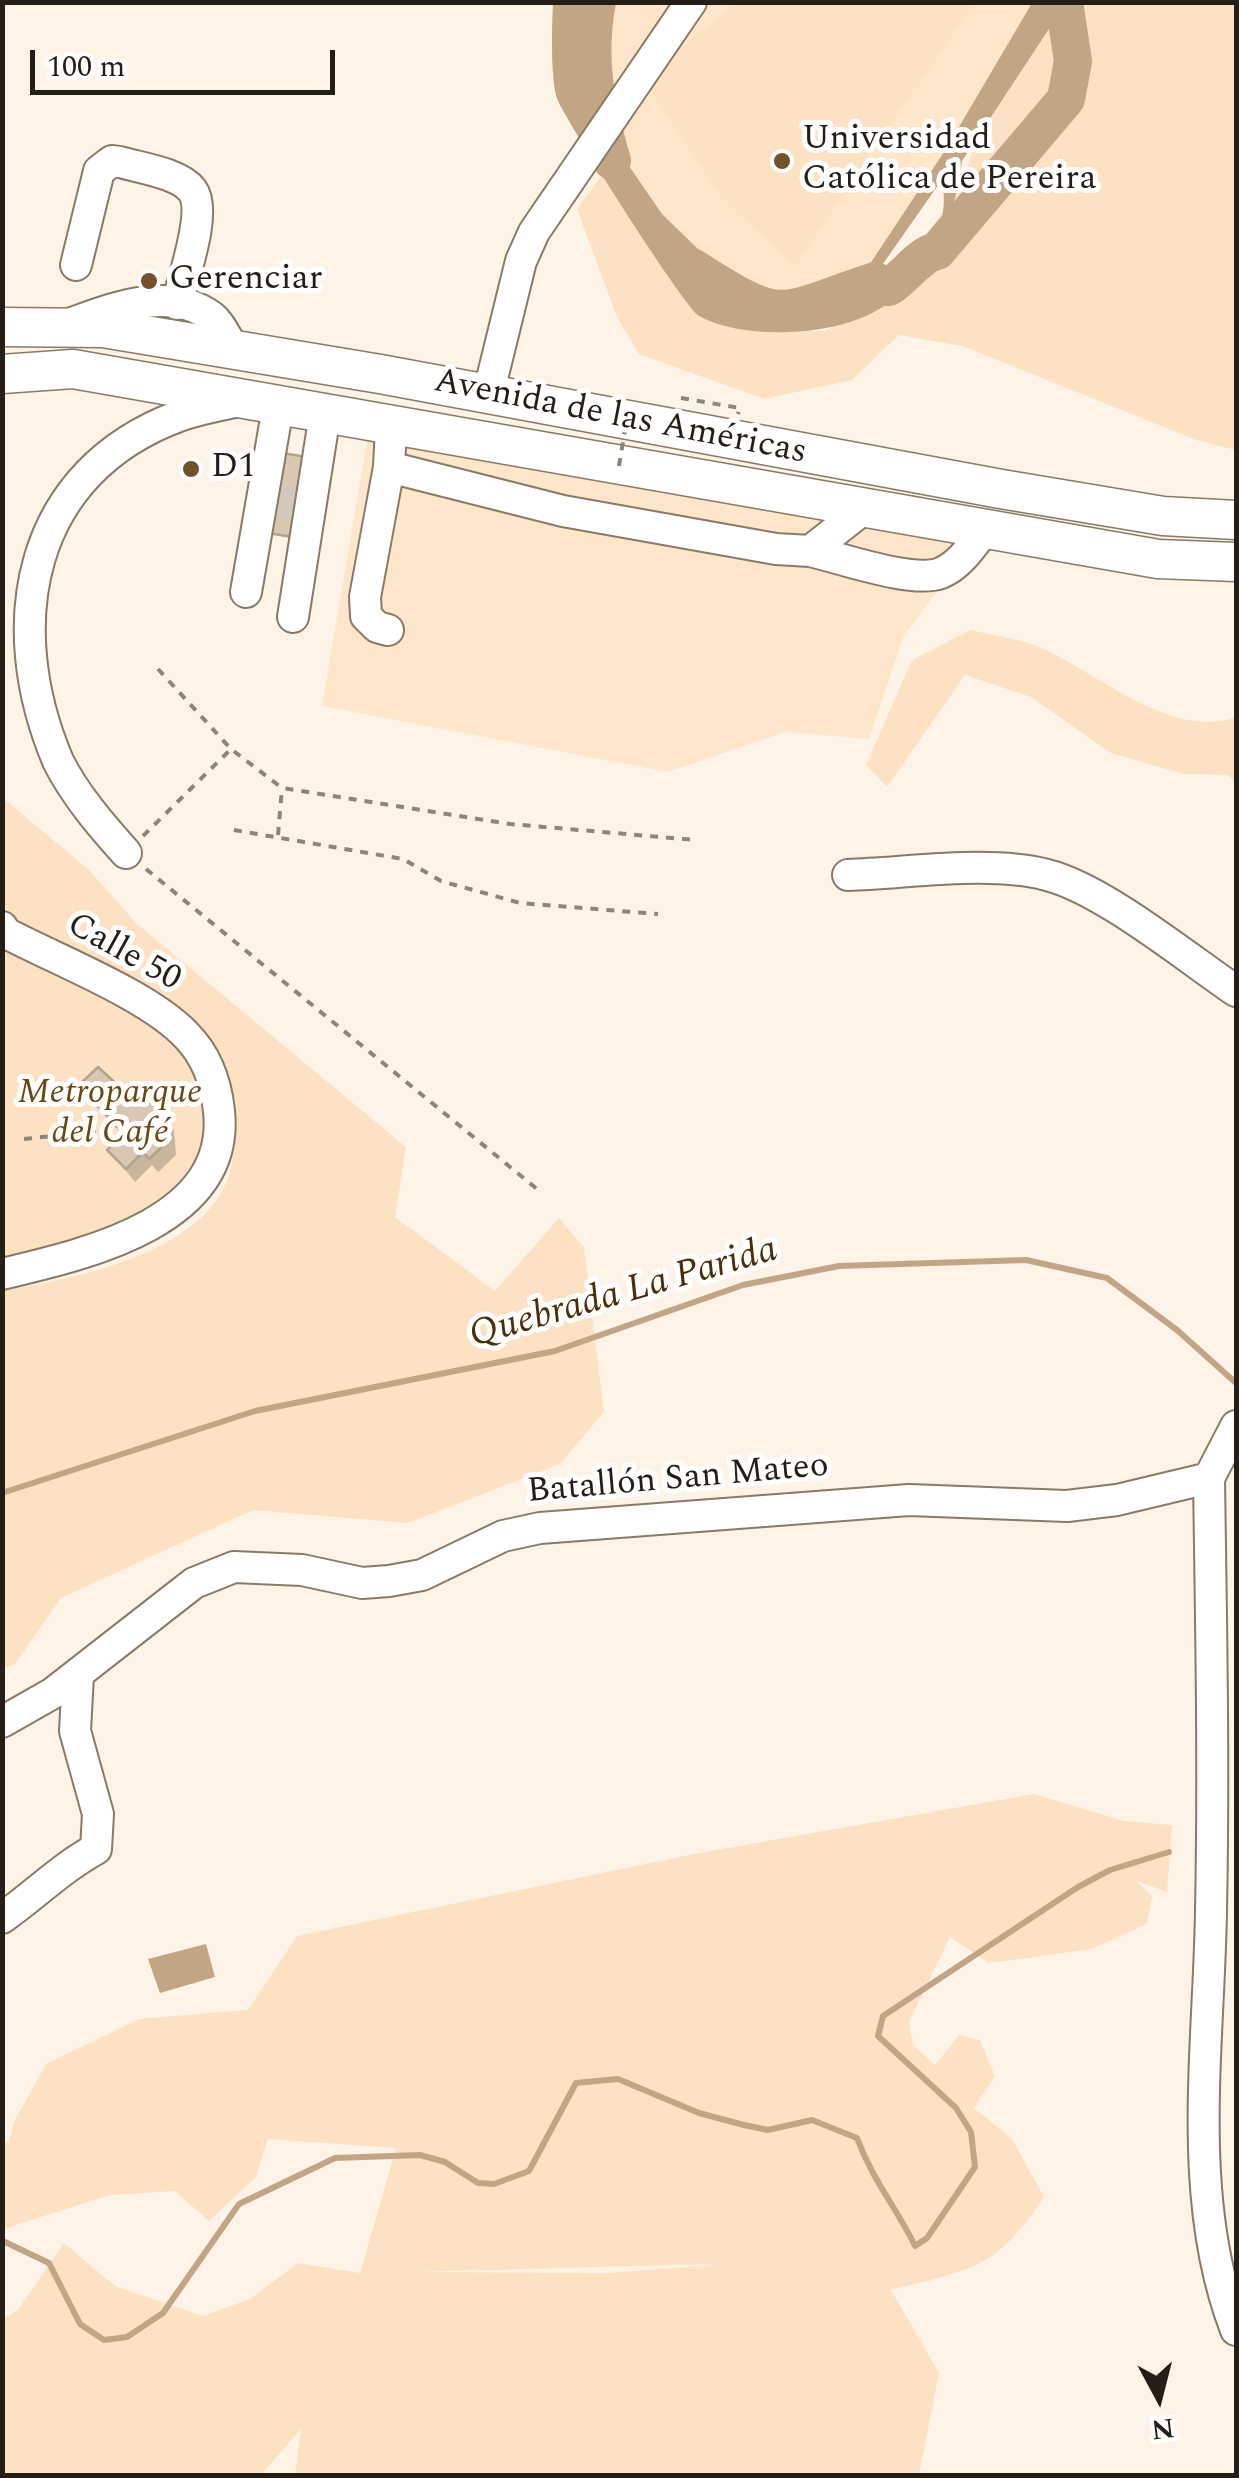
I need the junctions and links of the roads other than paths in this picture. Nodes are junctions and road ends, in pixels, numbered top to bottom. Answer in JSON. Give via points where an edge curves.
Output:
{"nodes":[{"id":1,"x":686,"y":11,"type":"edge"},
{"id":2,"x":76,"y":265,"type":"dead end"},
{"id":3,"x":177,"y":304,"type":"junction"},
{"id":4,"x":68,"y":324,"type":"junction"},
{"id":5,"x":2,"y":327,"type":"edge"},
{"id":6,"x":235,"y":351,"type":"junction"},
{"id":7,"x":2,"y":374,"type":"edge"},
{"id":8,"x":488,"y":394,"type":"junction"},
{"id":9,"x":173,"y":401,"type":"junction"},
{"id":10,"x":278,"y":407,"type":"junction"},
{"id":11,"x":325,"y":414,"type":"junction"},
{"id":12,"x":391,"y":427,"type":"junction"},
{"id":13,"x":388,"y":467,"type":"junction"},
{"id":14,"x":287,"y":503,"type":"junction"},
{"id":15,"x":866,"y":507,"type":"junction"},
{"id":16,"x":1236,"y":520,"type":"edge"},
{"id":17,"x":986,"y":529,"type":"junction"},
{"id":18,"x":810,"y":551,"type":"junction"},
{"id":19,"x":1236,"y":562,"type":"edge"},
{"id":20,"x":246,"y":592,"type":"dead end"},
{"id":21,"x":293,"y":616,"type":"dead end"},
{"id":22,"x":388,"y":630,"type":"dead end"},
{"id":23,"x":126,"y":853,"type":"road end"},
{"id":24,"x":848,"y":875,"type":"dead end"},
{"id":25,"x":2,"y":926,"type":"edge"},
{"id":26,"x":1236,"y":991,"type":"edge"},
{"id":27,"x":2,"y":1274,"type":"edge"},
{"id":28,"x":1236,"y":1426,"type":"edge"},
{"id":29,"x":1209,"y":1478,"type":"junction"},
{"id":30,"x":78,"y":1675,"type":"junction"},
{"id":31,"x":2,"y":1722,"type":"edge"},
{"id":32,"x":2,"y":1918,"type":"edge"},
{"id":33,"x":1236,"y":2330,"type":"edge"}],
"edges":[{"from":1,"to":8,"type":"street","via":[[550,206],[521,261]]},
{"from":2,"to":3,"type":"street","via":[[99,171],[112,161],[176,180],[192,190],[200,210]]},
{"from":3,"to":4,"type":"street","via":[[131,302]]},
{"from":3,"to":6,"type":"street","via":[[212,318]]},
{"from":4,"to":5,"type":"main road","name":"Avenida de las Américas"},
{"from":4,"to":6,"type":"main road","name":"Avenida de las Américas"},
{"from":6,"to":8,"type":"main road","name":"Avenida de las Américas"},
{"from":7,"to":9,"type":"main road","name":"Avenida de las Américas","via":[[74,369]]},
{"from":8,"to":16,"type":"main road","name":"Avenida de las Américas","via":[[1001,490],[1163,516]]},
{"from":9,"to":10,"type":"main road","name":"Avenida de las Américas"},
{"from":9,"to":23,"type":"street","via":[[57,507],[26,584],[23,624],[34,693],[57,760]]},
{"from":10,"to":11,"type":"main road","name":"Avenida de las Américas"},
{"from":10,"to":14,"type":"street"},
{"from":11,"to":12,"type":"main road","name":"Avenida de las Américas"},
{"from":11,"to":14,"type":"street"},
{"from":12,"to":13,"type":"street"},
{"from":12,"to":15,"type":"main road","name":"Avenida de las Américas"},
{"from":13,"to":18,"type":"street","via":[[563,510]]},
{"from":13,"to":22,"type":"street","via":[[365,598],[366,616]]},
{"from":14,"to":20,"type":"street"},
{"from":14,"to":21,"type":"street"},
{"from":15,"to":17,"type":"main road","name":"Avenida de las Américas"},
{"from":15,"to":18,"type":"street"},
{"from":17,"to":18,"type":"street","via":[[958,561],[919,576]]},
{"from":17,"to":19,"type":"main road","name":"Avenida de las Américas","via":[[1158,559]]},
{"from":24,"to":26,"type":"street","via":[[1050,875],[1097,898]]},
{"from":25,"to":27,"type":"street","name":"Calle 50","via":[[185,1033],[206,1060],[216,1089],[221,1144],[204,1182],[163,1216],[89,1253]]},
{"from":28,"to":29,"type":"street"},
{"from":29,"to":30,"type":"street","name":"Batallón San Mateo","via":[[1066,1506],[909,1500],[540,1528],[486,1542],[422,1574],[376,1583],[234,1567],[194,1582]]},
{"from":29,"to":33,"type":"street","via":[[1206,2151],[1211,2236]]},
{"from":30,"to":31,"type":"street","name":"Batallón San Mateo"},
{"from":30,"to":32,"type":"street","via":[[76,1731],[98,1814],[96,1849],[60,1868]]}]}
